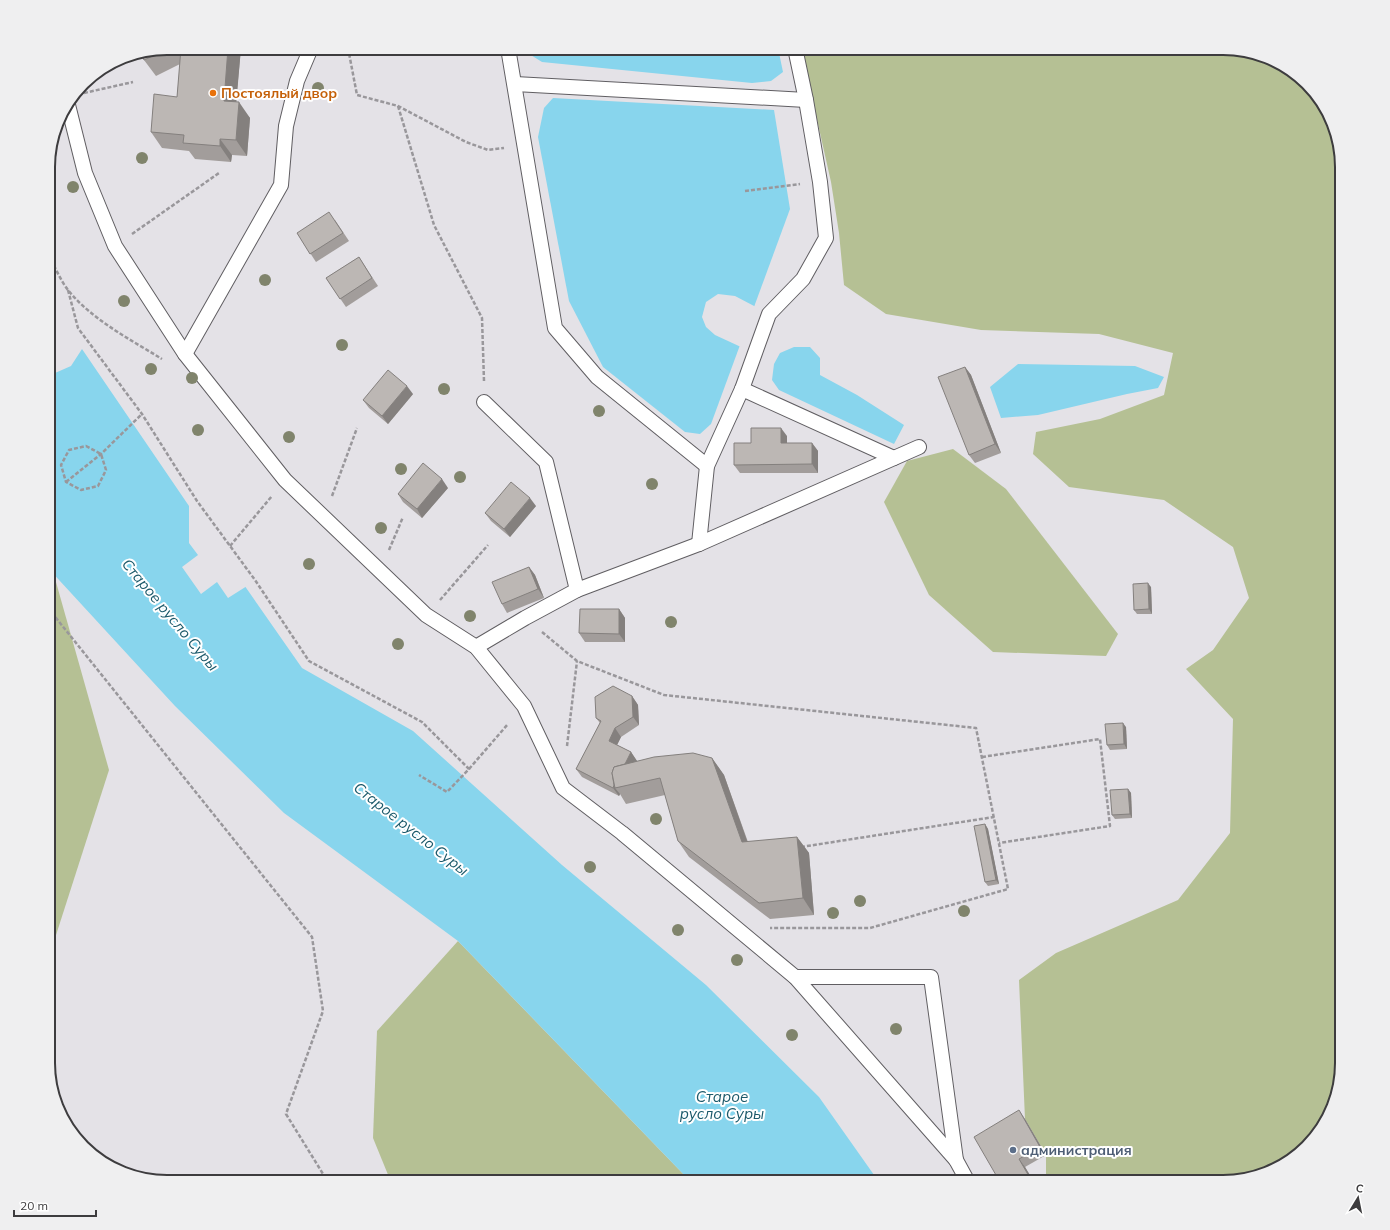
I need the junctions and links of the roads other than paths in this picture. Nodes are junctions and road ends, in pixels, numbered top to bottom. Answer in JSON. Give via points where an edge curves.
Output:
{"nodes":[{"id":1,"x":308,"y":55,"type":"edge"},
{"id":2,"x":509,"y":55,"type":"edge"},
{"id":3,"x":796,"y":55,"type":"edge"},
{"id":4,"x":515,"y":84,"type":"junction"},
{"id":5,"x":806,"y":100,"type":"junction"},
{"id":6,"x":70,"y":112,"type":"edge"},
{"id":7,"x":185,"y":354,"type":"junction"},
{"id":8,"x":742,"y":389,"type":"junction"},
{"id":9,"x":484,"y":402,"type":"road end"},
{"id":10,"x":919,"y":447,"type":"dead end"},
{"id":11,"x":894,"y":458,"type":"junction"},
{"id":12,"x":707,"y":466,"type":"junction"},
{"id":13,"x":699,"y":544,"type":"junction"},
{"id":14,"x":577,"y":590,"type":"junction"},
{"id":15,"x":476,"y":647,"type":"junction"},
{"id":16,"x":795,"y":977,"type":"junction"},
{"id":17,"x":956,"y":1160,"type":"junction"},
{"id":18,"x":964,"y":1175,"type":"edge"}],
"edges":[{"from":1,"to":7,"type":"lane","via":[[297,81],[286,126],[281,185]]},
{"from":2,"to":4,"type":"lane"},
{"from":3,"to":5,"type":"lane"},
{"from":4,"to":5,"type":"lane"},
{"from":4,"to":12,"type":"lane","via":[[555,328],[597,377]]},
{"from":5,"to":8,"type":"lane","via":[[820,182],[826,238],[803,279],[769,314]]},
{"from":6,"to":7,"type":"lane","via":[[85,173],[115,246]]},
{"from":7,"to":15,"type":"lane","via":[[285,480],[426,615]]},
{"from":8,"to":11,"type":"lane"},
{"from":8,"to":12,"type":"lane"},
{"from":9,"to":14,"type":"lane","via":[[546,462]]},
{"from":10,"to":11,"type":"lane"},
{"from":11,"to":13,"type":"lane"},
{"from":12,"to":13,"type":"lane"},
{"from":13,"to":14,"type":"lane"},
{"from":14,"to":15,"type":"lane"},
{"from":15,"to":16,"type":"lane","via":[[524,706],[563,788],[622,833]]},
{"from":16,"to":17,"type":"lane"},
{"from":16,"to":17,"type":"lane","via":[[931,977]]},
{"from":17,"to":18,"type":"lane"}]}
